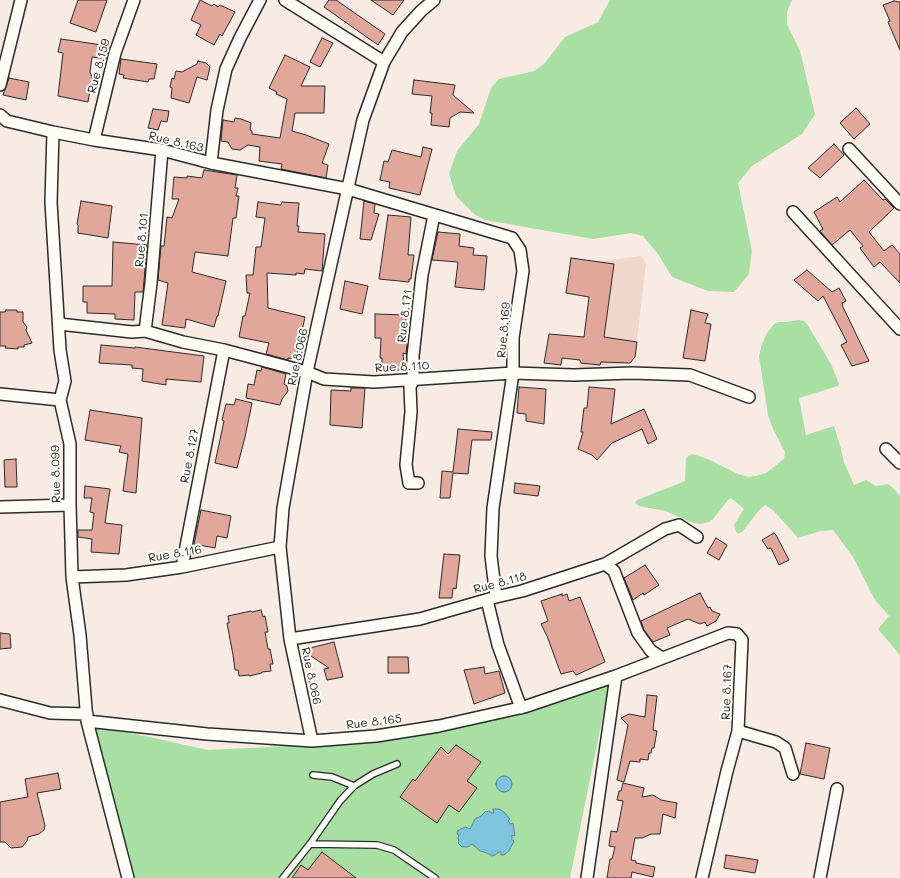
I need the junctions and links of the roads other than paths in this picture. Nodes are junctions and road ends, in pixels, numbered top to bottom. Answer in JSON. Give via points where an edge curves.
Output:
{"nodes":[{"id":1,"x":21,"y":0,"type":"edge"},
{"id":2,"x":134,"y":0,"type":"edge"},
{"id":3,"x":260,"y":0,"type":"edge"},
{"id":4,"x":285,"y":0,"type":"edge"},
{"id":5,"x":434,"y":0,"type":"edge"},
{"id":6,"x":384,"y":62,"type":"junction"},
{"id":7,"x":0,"y":85,"type":"edge"},
{"id":8,"x":0,"y":115,"type":"edge"},
{"id":9,"x":53,"y":132,"type":"junction"},
{"id":10,"x":94,"y":140,"type":"junction"},
{"id":11,"x":849,"y":149,"type":"dead end"},
{"id":12,"x":162,"y":150,"type":"junction"},
{"id":13,"x":212,"y":163,"type":"junction"},
{"id":14,"x":348,"y":189,"type":"junction"},
{"id":15,"x":900,"y":204,"type":"edge"},
{"id":16,"x":792,"y":212,"type":"dead end"},
{"id":17,"x":434,"y":215,"type":"junction"},
{"id":18,"x":59,"y":324,"type":"junction"},
{"id":19,"x":900,"y":328,"type":"edge"},
{"id":20,"x":145,"y":331,"type":"junction"},
{"id":21,"x":224,"y":350,"type":"junction"},
{"id":22,"x":307,"y":372,"type":"junction"},
{"id":23,"x":513,"y":374,"type":"junction"},
{"id":24,"x":413,"y":380,"type":"junction"},
{"id":25,"x":0,"y":394,"type":"edge"},
{"id":26,"x":749,"y":397,"type":"dead end"},
{"id":27,"x":60,"y":400,"type":"junction"},
{"id":28,"x":886,"y":448,"type":"dead end"},
{"id":29,"x":900,"y":463,"type":"edge"},
{"id":30,"x":418,"y":482,"type":"dead end"},
{"id":31,"x":70,"y":505,"type":"junction"},
{"id":32,"x":0,"y":507,"type":"edge"},
{"id":33,"x":697,"y":537,"type":"dead end"},
{"id":34,"x":280,"y":547,"type":"junction"},
{"id":35,"x":605,"y":564,"type":"junction"},
{"id":36,"x":182,"y":567,"type":"junction"},
{"id":37,"x":72,"y":577,"type":"junction"},
{"id":38,"x":492,"y":598,"type":"junction"},
{"id":39,"x":290,"y":639,"type":"junction"},
{"id":40,"x":662,"y":658,"type":"junction"},
{"id":41,"x":616,"y":676,"type":"junction"},
{"id":42,"x":0,"y":700,"type":"edge"},
{"id":43,"x":521,"y":708,"type":"junction"},
{"id":44,"x":87,"y":718,"type":"junction"},
{"id":45,"x":738,"y":731,"type":"junction"},
{"id":46,"x":312,"y":741,"type":"junction"},
{"id":47,"x":397,"y":764,"type":"dead end"},
{"id":48,"x":793,"y":774,"type":"dead end"},
{"id":49,"x":313,"y":775,"type":"dead end"},
{"id":50,"x":354,"y":786,"type":"junction"},
{"id":51,"x":837,"y":789,"type":"dead end"},
{"id":52,"x":310,"y":844,"type":"junction"},
{"id":53,"x":128,"y":878,"type":"edge"},
{"id":54,"x":283,"y":878,"type":"edge"},
{"id":55,"x":436,"y":878,"type":"edge"},
{"id":56,"x":587,"y":878,"type":"edge"},
{"id":57,"x":702,"y":878,"type":"edge"},
{"id":58,"x":820,"y":878,"type":"edge"}],
"edges":[{"from":1,"to":7,"type":"street"},
{"from":2,"to":10,"type":"street","name":"Rue 8.159","via":[[115,53]]},
{"from":3,"to":13,"type":"street","via":[[226,69],[217,110]]},
{"from":4,"to":6,"type":"street"},
{"from":5,"to":6,"type":"street","name":"Rue 8.066","via":[[402,32]]},
{"from":6,"to":14,"type":"street","name":"Rue 8.066","via":[[363,120]]},
{"from":8,"to":9,"type":"street","name":"Rue 8.163","via":[[7,121]]},
{"from":9,"to":10,"type":"street","name":"Rue 8.163"},
{"from":9,"to":18,"type":"street","name":"Rue 8.099","via":[[51,202]]},
{"from":10,"to":12,"type":"street","name":"Rue 8.163"},
{"from":11,"to":15,"type":"street"},
{"from":12,"to":13,"type":"street","name":"Rue 8.163"},
{"from":12,"to":20,"type":"street","name":"Rue 8.101"},
{"from":13,"to":14,"type":"street","name":"Rue 8.163"},
{"from":14,"to":17,"type":"street","name":"Rue 8.169"},
{"from":14,"to":22,"type":"street","name":"Rue 8.066"},
{"from":16,"to":19,"type":"street"},
{"from":17,"to":23,"type":"street","name":"Rue 8.169","via":[[512,238],[520,250],[523,271],[513,338]]},
{"from":17,"to":24,"type":"street","name":"Rue 8.171","via":[[422,275],[413,356]]},
{"from":18,"to":20,"type":"street","name":"Rue 8.110","via":[[132,332]]},
{"from":18,"to":27,"type":"street","name":"Rue 8.099","via":[[65,381]]},
{"from":20,"to":21,"type":"street","name":"Rue 8.110"},
{"from":21,"to":22,"type":"street","name":"Rue 8.110"},
{"from":21,"to":36,"type":"street","name":"Rue 8.127"},
{"from":22,"to":24,"type":"street","name":"Rue 8.110","via":[[324,380]]},
{"from":22,"to":34,"type":"street","name":"Rue 8.066","via":[[283,508]]},
{"from":23,"to":24,"type":"street","name":"Rue 8.110"},
{"from":23,"to":26,"type":"street","name":"Rue 8.110","via":[[574,375],[632,372],[690,375]]},
{"from":23,"to":38,"type":"street","name":"Rue 8.169","via":[[493,508]]},
{"from":24,"to":30,"type":"street","name":"Rue 8.171","via":[[410,387],[411,412],[406,465],[409,483]]},
{"from":25,"to":27,"type":"street"},
{"from":27,"to":31,"type":"street","name":"Rue 8.099","via":[[70,444]]},
{"from":28,"to":29,"type":"street"},
{"from":31,"to":32,"type":"street"},
{"from":31,"to":37,"type":"street","name":"Rue 8.099"},
{"from":33,"to":35,"type":"street","name":"Rue 8.118","via":[[679,525],[665,529]]},
{"from":34,"to":36,"type":"street","name":"Rue 8.116"},
{"from":34,"to":39,"type":"street","name":"Rue 8.066"},
{"from":35,"to":38,"type":"street","name":"Rue 8.118"},
{"from":35,"to":40,"type":"street","via":[[614,571],[638,633],[651,650]]},
{"from":36,"to":37,"type":"street","name":"Rue 8.116","via":[[126,575]]},
{"from":37,"to":44,"type":"street","name":"Rue 8.099"},
{"from":38,"to":39,"type":"street","name":"Rue 8.118","via":[[420,619]]},
{"from":38,"to":43,"type":"street","name":"Rue 8.169","via":[[498,645]]},
{"from":39,"to":46,"type":"street","name":"Rue 8.066"},
{"from":40,"to":41,"type":"street","name":"Rue 8.167"},
{"from":40,"to":45,"type":"street","name":"Rue 8.167","via":[[728,633],[737,634],[742,640]]},
{"from":41,"to":43,"type":"street","name":"Rue 8.165"},
{"from":41,"to":56,"type":"street"},
{"from":42,"to":44,"type":"street","name":"Rue 8.165","via":[[50,713]]},
{"from":43,"to":46,"type":"street","name":"Rue 8.165","via":[[439,726],[376,736]]},
{"from":44,"to":46,"type":"street","name":"Rue 8.165","via":[[207,734]]},
{"from":44,"to":53,"type":"street"},
{"from":45,"to":48,"type":"street","via":[[776,742],[785,748]]},
{"from":45,"to":57,"type":"street","name":"Rue 8.167"},
{"from":47,"to":50,"type":"lane","via":[[373,774]]},
{"from":49,"to":50,"type":"lane","via":[[332,777]]},
{"from":50,"to":52,"type":"lane"},
{"from":51,"to":58,"type":"street"},
{"from":52,"to":54,"type":"lane"},
{"from":52,"to":55,"type":"lane","via":[[377,845],[394,850]]}]}
